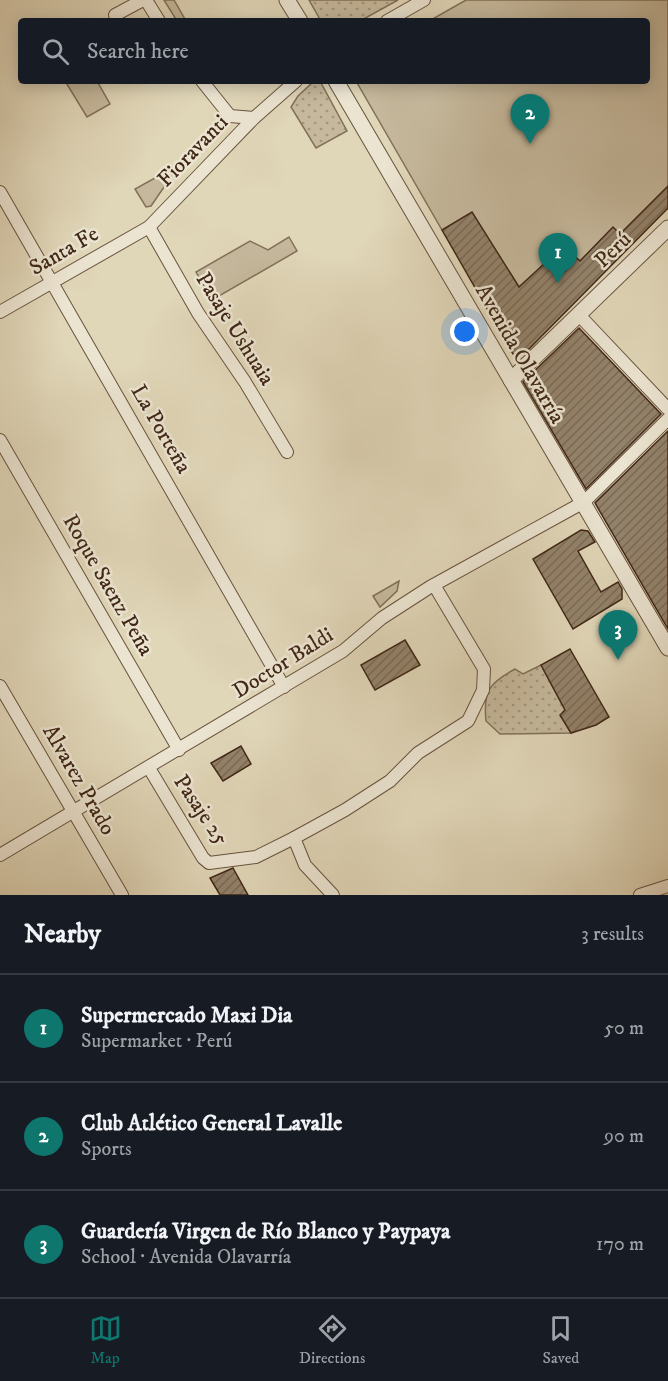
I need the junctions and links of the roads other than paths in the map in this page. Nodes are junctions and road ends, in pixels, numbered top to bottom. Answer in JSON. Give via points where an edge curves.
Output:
{"nodes":[{"id":1,"x":145,"y":0,"type":"edge"},
{"id":2,"x":287,"y":0,"type":"edge"},
{"id":3,"x":424,"y":0,"type":"edge"},
{"id":4,"x":115,"y":15,"type":"dead end"},
{"id":5,"x":157,"y":18,"type":"edge"},
{"id":6,"x":298,"y":18,"type":"edge"},
{"id":7,"x":392,"y":18,"type":"edge"},
{"id":8,"x":204,"y":84,"type":"edge"},
{"id":9,"x":293,"y":84,"type":"edge"},
{"id":10,"x":338,"y":84,"type":"edge"},
{"id":11,"x":254,"y":118,"type":"junction"},
{"id":12,"x":0,"y":192,"type":"edge"},
{"id":13,"x":149,"y":227,"type":"junction"},
{"id":14,"x":668,"y":228,"type":"edge"},
{"id":15,"x":53,"y":282,"type":"junction"},
{"id":16,"x":0,"y":312,"type":"edge"},
{"id":17,"x":579,"y":315,"type":"junction"},
{"id":18,"x":511,"y":380,"type":"junction"},
{"id":19,"x":668,"y":409,"type":"edge"},
{"id":20,"x":668,"y":419,"type":"edge"},
{"id":21,"x":0,"y":440,"type":"edge"},
{"id":22,"x":287,"y":452,"type":"dead end"},
{"id":23,"x":584,"y":501,"type":"junction"},
{"id":24,"x":434,"y":585,"type":"junction"},
{"id":25,"x":668,"y":648,"type":"edge"},
{"id":26,"x":0,"y":686,"type":"edge"},
{"id":27,"x":284,"y":687,"type":"junction"},
{"id":28,"x":179,"y":750,"type":"junction"},
{"id":29,"x":149,"y":768,"type":"junction"},
{"id":30,"x":74,"y":812,"type":"junction"},
{"id":31,"x":294,"y":838,"type":"junction"},
{"id":32,"x":0,"y":855,"type":"edge"},
{"id":33,"x":668,"y":886,"type":"edge"},
{"id":34,"x":122,"y":895,"type":"edge"},
{"id":35,"x":333,"y":895,"type":"edge"},
{"id":36,"x":640,"y":895,"type":"edge"}],
"edges":[{"from":1,"to":4,"type":"street"},
{"from":1,"to":5,"type":"street"},
{"from":2,"to":6,"type":"street"},
{"from":3,"to":7,"type":"street"},
{"from":8,"to":11,"type":"street","via":[[230,116]]},
{"from":9,"to":11,"type":"street","name":"Fioravanti"},
{"from":10,"to":18,"type":"street","name":"Avenida Olavarría"},
{"from":11,"to":13,"type":"street","name":"Fioravanti"},
{"from":12,"to":15,"type":"street","name":"La Porteña"},
{"from":13,"to":15,"type":"street","name":"Santa Fe"},
{"from":13,"to":22,"type":"street","name":"Pasaje Ushuaia","via":[[198,313]]},
{"from":14,"to":17,"type":"street","name":"Perú"},
{"from":15,"to":16,"type":"street","name":"Santa Fe"},
{"from":15,"to":27,"type":"street","name":"La Porteña"},
{"from":17,"to":18,"type":"street","name":"Perú"},
{"from":17,"to":19,"type":"street"},
{"from":18,"to":23,"type":"street","name":"Avenida Olavarría"},
{"from":20,"to":23,"type":"street","name":"Doctor Baldi"},
{"from":21,"to":28,"type":"street","name":"Roque Saenz Peña"},
{"from":23,"to":24,"type":"street","name":"Doctor Baldi"},
{"from":23,"to":25,"type":"street","name":"Avenida Olavarría"},
{"from":24,"to":27,"type":"street","name":"Doctor Baldi","via":[[382,618],[343,651]]},
{"from":24,"to":31,"type":"street","via":[[483,669],[483,690],[468,721],[418,753],[390,781]]},
{"from":26,"to":30,"type":"street","name":"Alvarez Prado"},
{"from":27,"to":28,"type":"street","name":"Doctor Baldi"},
{"from":28,"to":29,"type":"street","name":"Doctor Baldi"},
{"from":29,"to":30,"type":"street","name":"Doctor Baldi"},
{"from":29,"to":31,"type":"street","name":"Pasaje 25","via":[[209,863],[256,857]]},
{"from":30,"to":32,"type":"street","name":"Doctor Baldi"},
{"from":30,"to":34,"type":"street","name":"Alvarez Prado"},
{"from":31,"to":35,"type":"street","via":[[304,865]]},
{"from":33,"to":36,"type":"street"}]}
